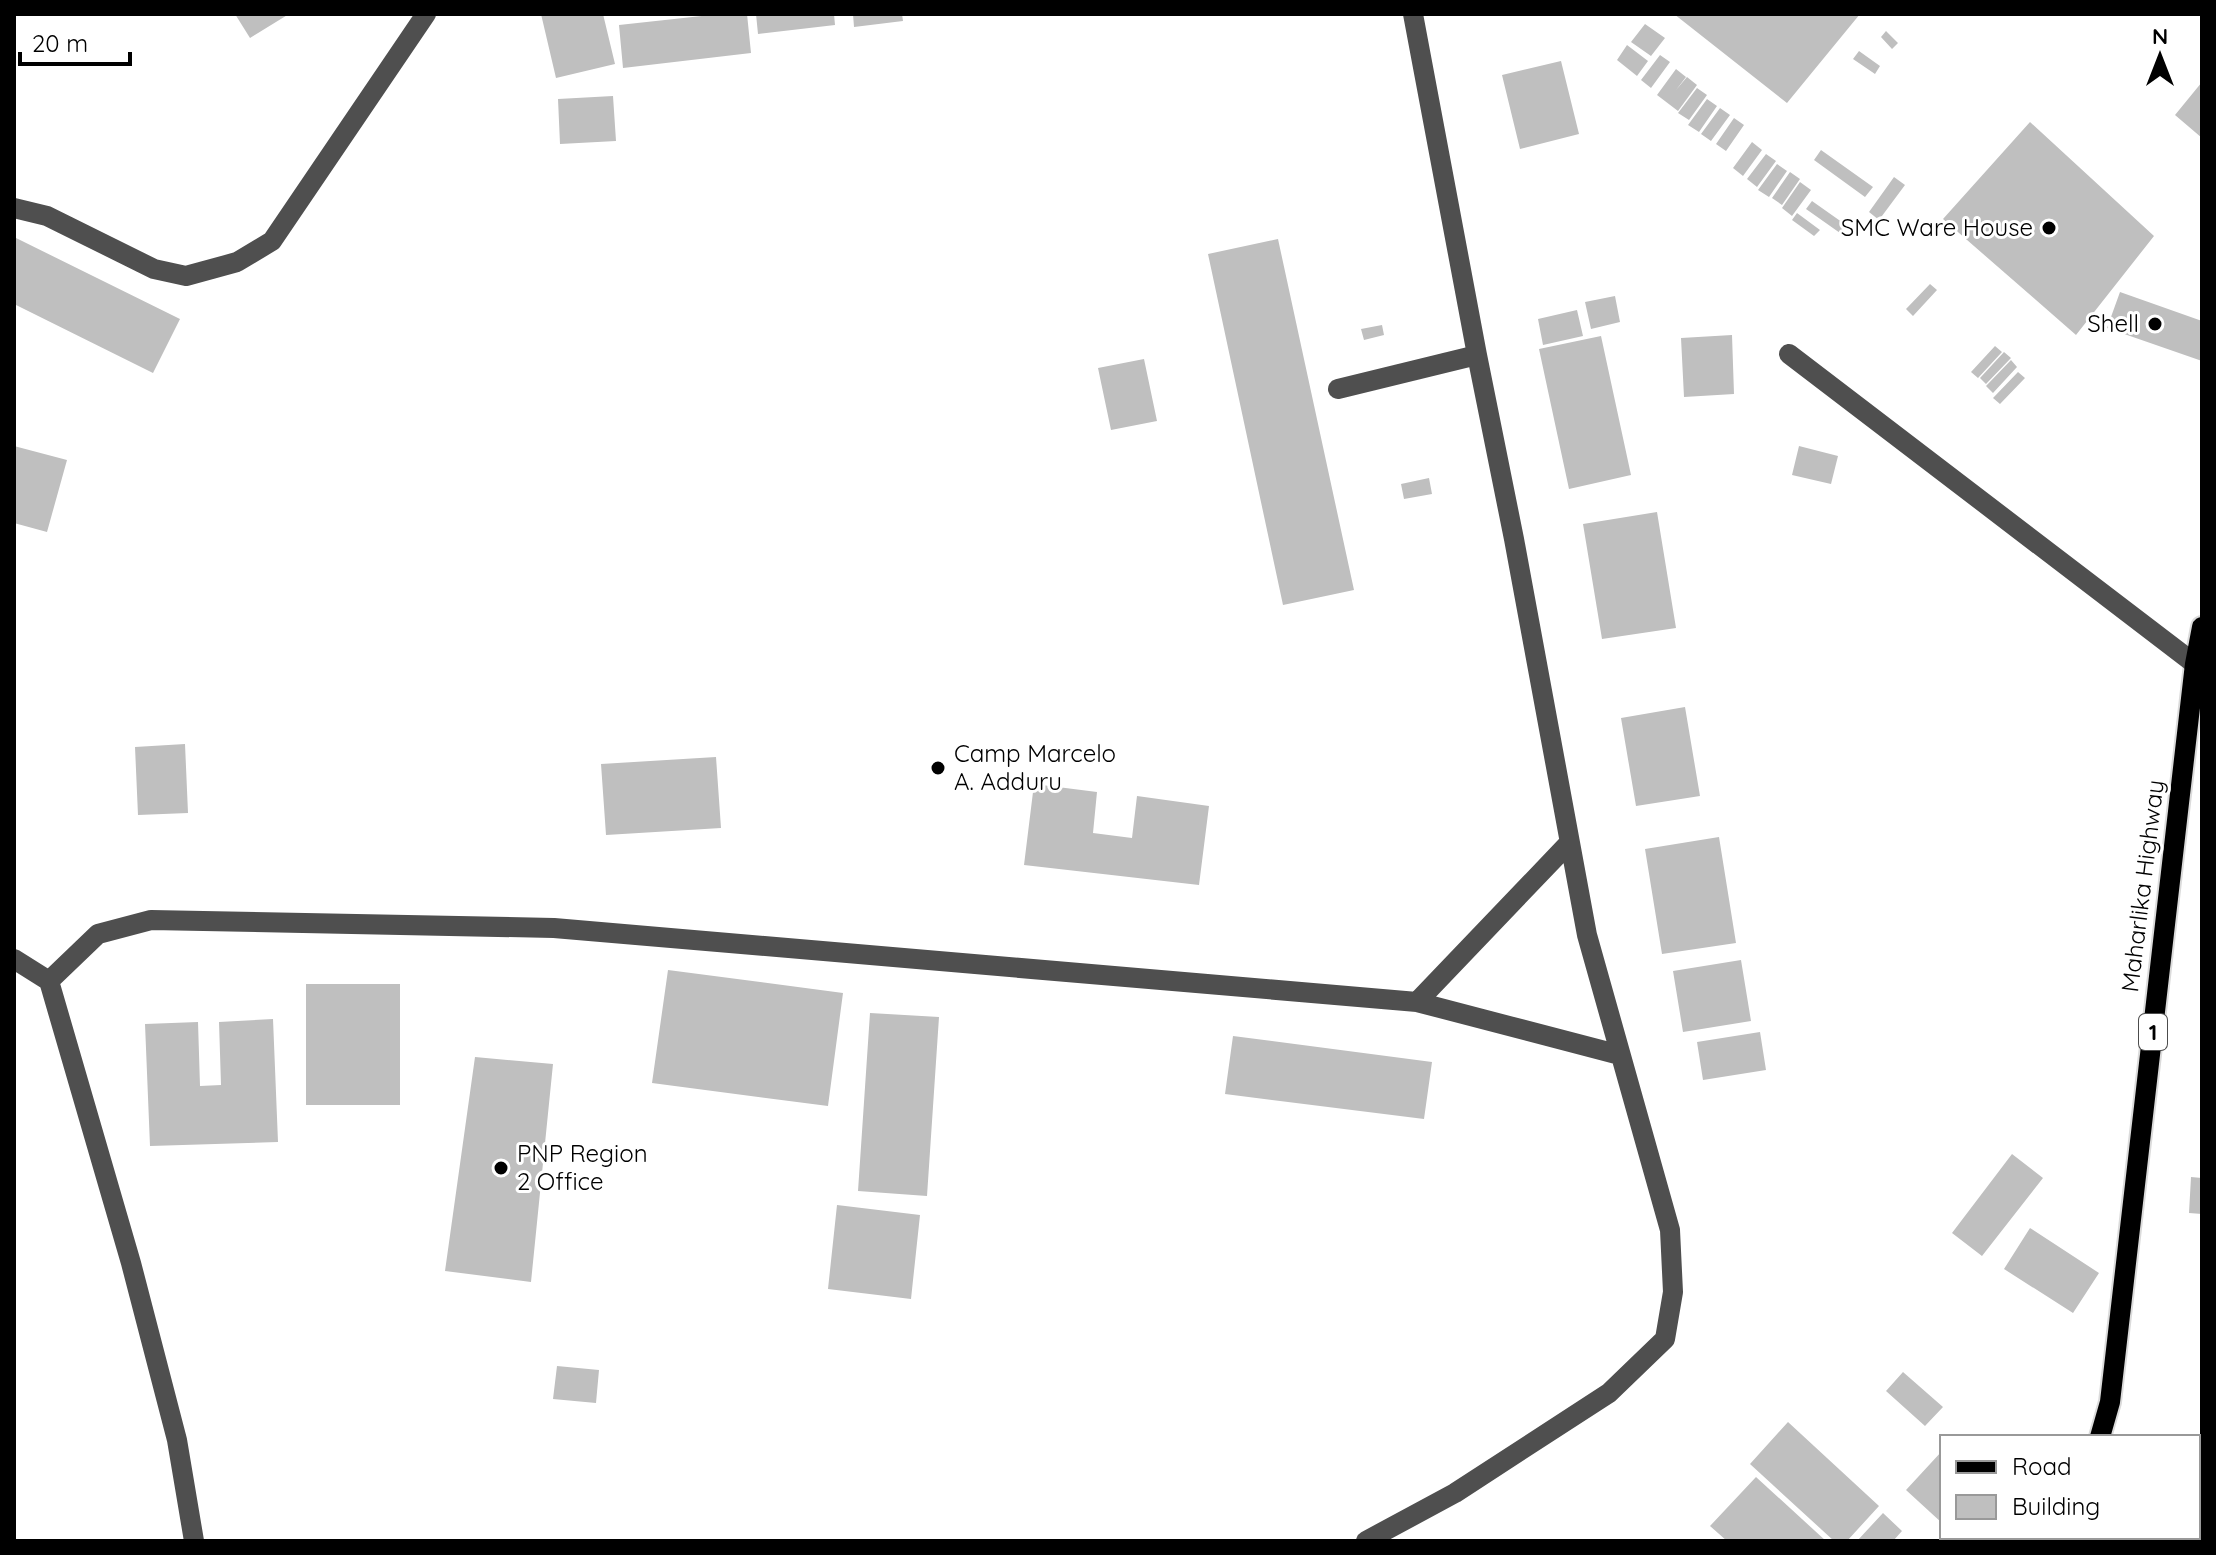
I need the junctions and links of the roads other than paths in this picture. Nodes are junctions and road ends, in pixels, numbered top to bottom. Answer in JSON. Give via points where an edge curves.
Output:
{"nodes":[{"id":1,"x":426,"y":14,"type":"edge"},
{"id":2,"x":1413,"y":14,"type":"edge"},
{"id":3,"x":14,"y":208,"type":"edge"},
{"id":4,"x":1789,"y":354,"type":"dead end"},
{"id":5,"x":1477,"y":355,"type":"junction"},
{"id":6,"x":1338,"y":389,"type":"dead end"},
{"id":7,"x":2202,"y":627,"type":"edge"},
{"id":8,"x":2195,"y":664,"type":"junction"},
{"id":9,"x":1570,"y":842,"type":"junction"},
{"id":10,"x":14,"y":959,"type":"edge"},
{"id":11,"x":49,"y":981,"type":"junction"},
{"id":12,"x":1417,"y":1002,"type":"junction"},
{"id":13,"x":1620,"y":1055,"type":"junction"},
{"id":14,"x":2101,"y":1435,"type":"edge"},
{"id":15,"x":194,"y":1541,"type":"edge"},
{"id":16,"x":1366,"y":1541,"type":"edge"}],
"edges":[{"from":1,"to":3,"type":"street","via":[[272,241],[237,262],[186,276],[154,269],[47,216]]},
{"from":2,"to":5,"type":"street"},
{"from":4,"to":8,"type":"street"},
{"from":5,"to":6,"type":"street"},
{"from":5,"to":9,"type":"street"},
{"from":7,"to":8,"type":"main road","name":"Maharlika Highway","number":"1"},
{"from":8,"to":14,"type":"main road","name":"Maharlika Highway","number":"1","via":[[2110,1402]]},
{"from":9,"to":12,"type":"street"},
{"from":9,"to":13,"type":"street","via":[[1587,935]]},
{"from":10,"to":11,"type":"street"},
{"from":11,"to":12,"type":"street","via":[[98,934],[151,920],[554,928]]},
{"from":11,"to":15,"type":"street","via":[[177,1440]]},
{"from":12,"to":13,"type":"street"},
{"from":13,"to":16,"type":"street","via":[[1670,1230],[1673,1292],[1665,1339],[1609,1393],[1455,1493]]}]}
